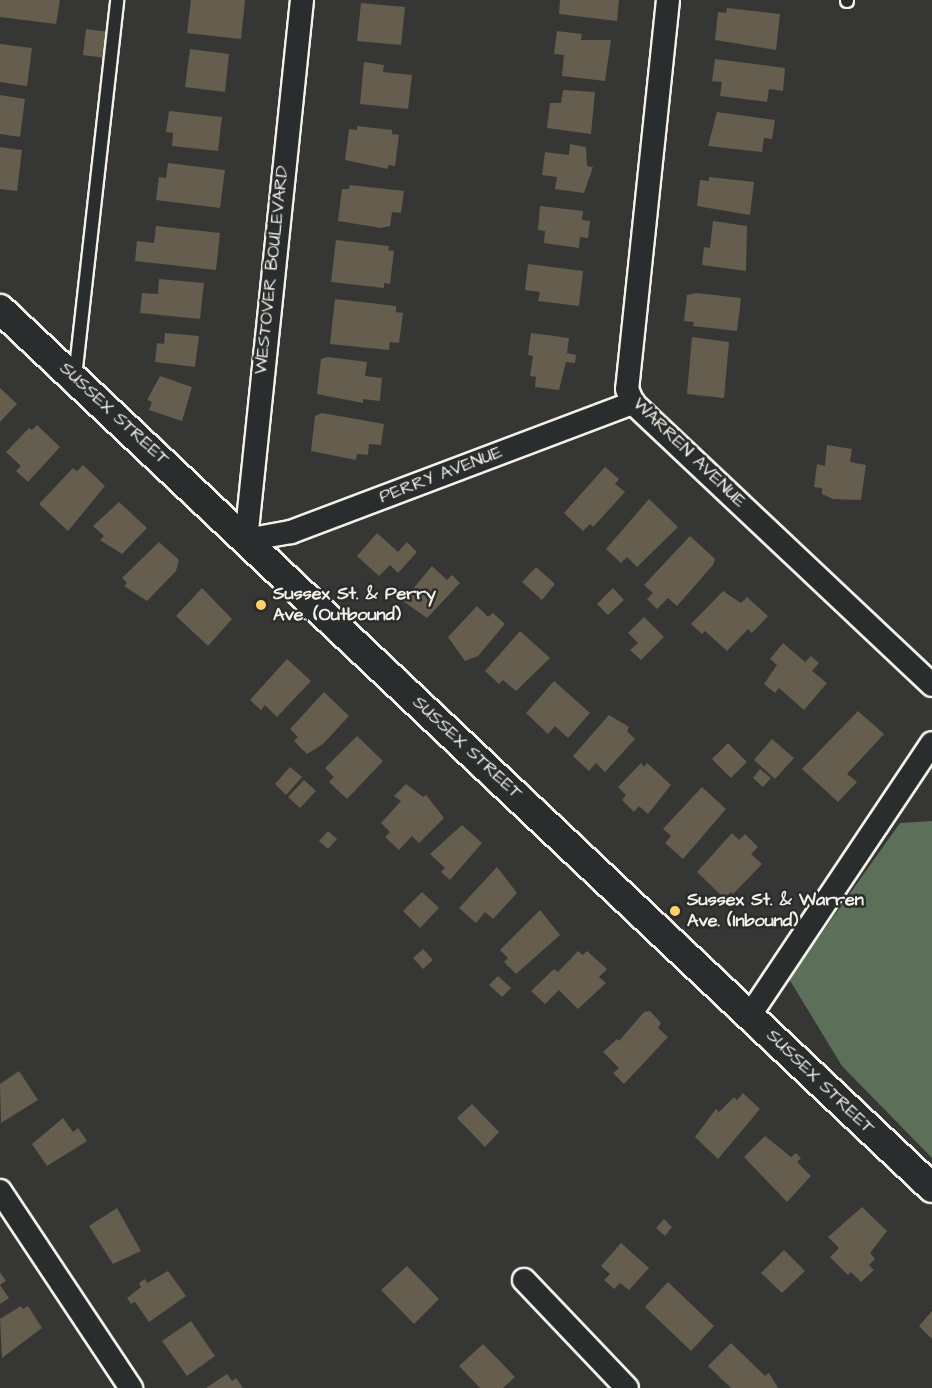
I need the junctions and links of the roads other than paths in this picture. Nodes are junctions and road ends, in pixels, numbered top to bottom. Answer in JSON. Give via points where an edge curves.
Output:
{"nodes":[{"id":1,"x":117,"y":0,"type":"edge"},
{"id":2,"x":302,"y":0,"type":"edge"},
{"id":3,"x":668,"y":0,"type":"edge"},
{"id":4,"x":0,"y":309,"type":"edge"},
{"id":5,"x":75,"y":377,"type":"junction"},
{"id":6,"x":633,"y":403,"type":"junction"},
{"id":7,"x":246,"y":540,"type":"junction"},
{"id":8,"x":932,"y":685,"type":"edge"},
{"id":9,"x":932,"y":742,"type":"edge"},
{"id":10,"x":750,"y":1015,"type":"junction"},
{"id":11,"x":932,"y":1188,"type":"edge"},
{"id":12,"x":0,"y":1191,"type":"edge"},
{"id":13,"x":524,"y":1280,"type":"dead end"},
{"id":14,"x":131,"y":1388,"type":"edge"},
{"id":15,"x":627,"y":1388,"type":"edge"}],
"edges":[{"from":1,"to":5,"type":"lane"},
{"from":2,"to":7,"type":"street","name":"WESTOVER BOULEVARD"},
{"from":3,"to":6,"type":"street","name":"WARREN AVENUE","via":[[627,369],[627,389]]},
{"from":4,"to":5,"type":"street","name":"SUSSEX STREET"},
{"from":5,"to":7,"type":"street","name":"SUSSEX STREET"},
{"from":6,"to":7,"type":"street","name":"PERRY AVENUE","via":[[291,532]]},
{"from":6,"to":8,"type":"street","name":"WARREN AVENUE"},
{"from":7,"to":10,"type":"street","name":"SUSSEX STREET"},
{"from":9,"to":10,"type":"street"},
{"from":10,"to":11,"type":"street","name":"SUSSEX STREET"},
{"from":12,"to":14,"type":"street"},
{"from":13,"to":15,"type":"street"}]}
